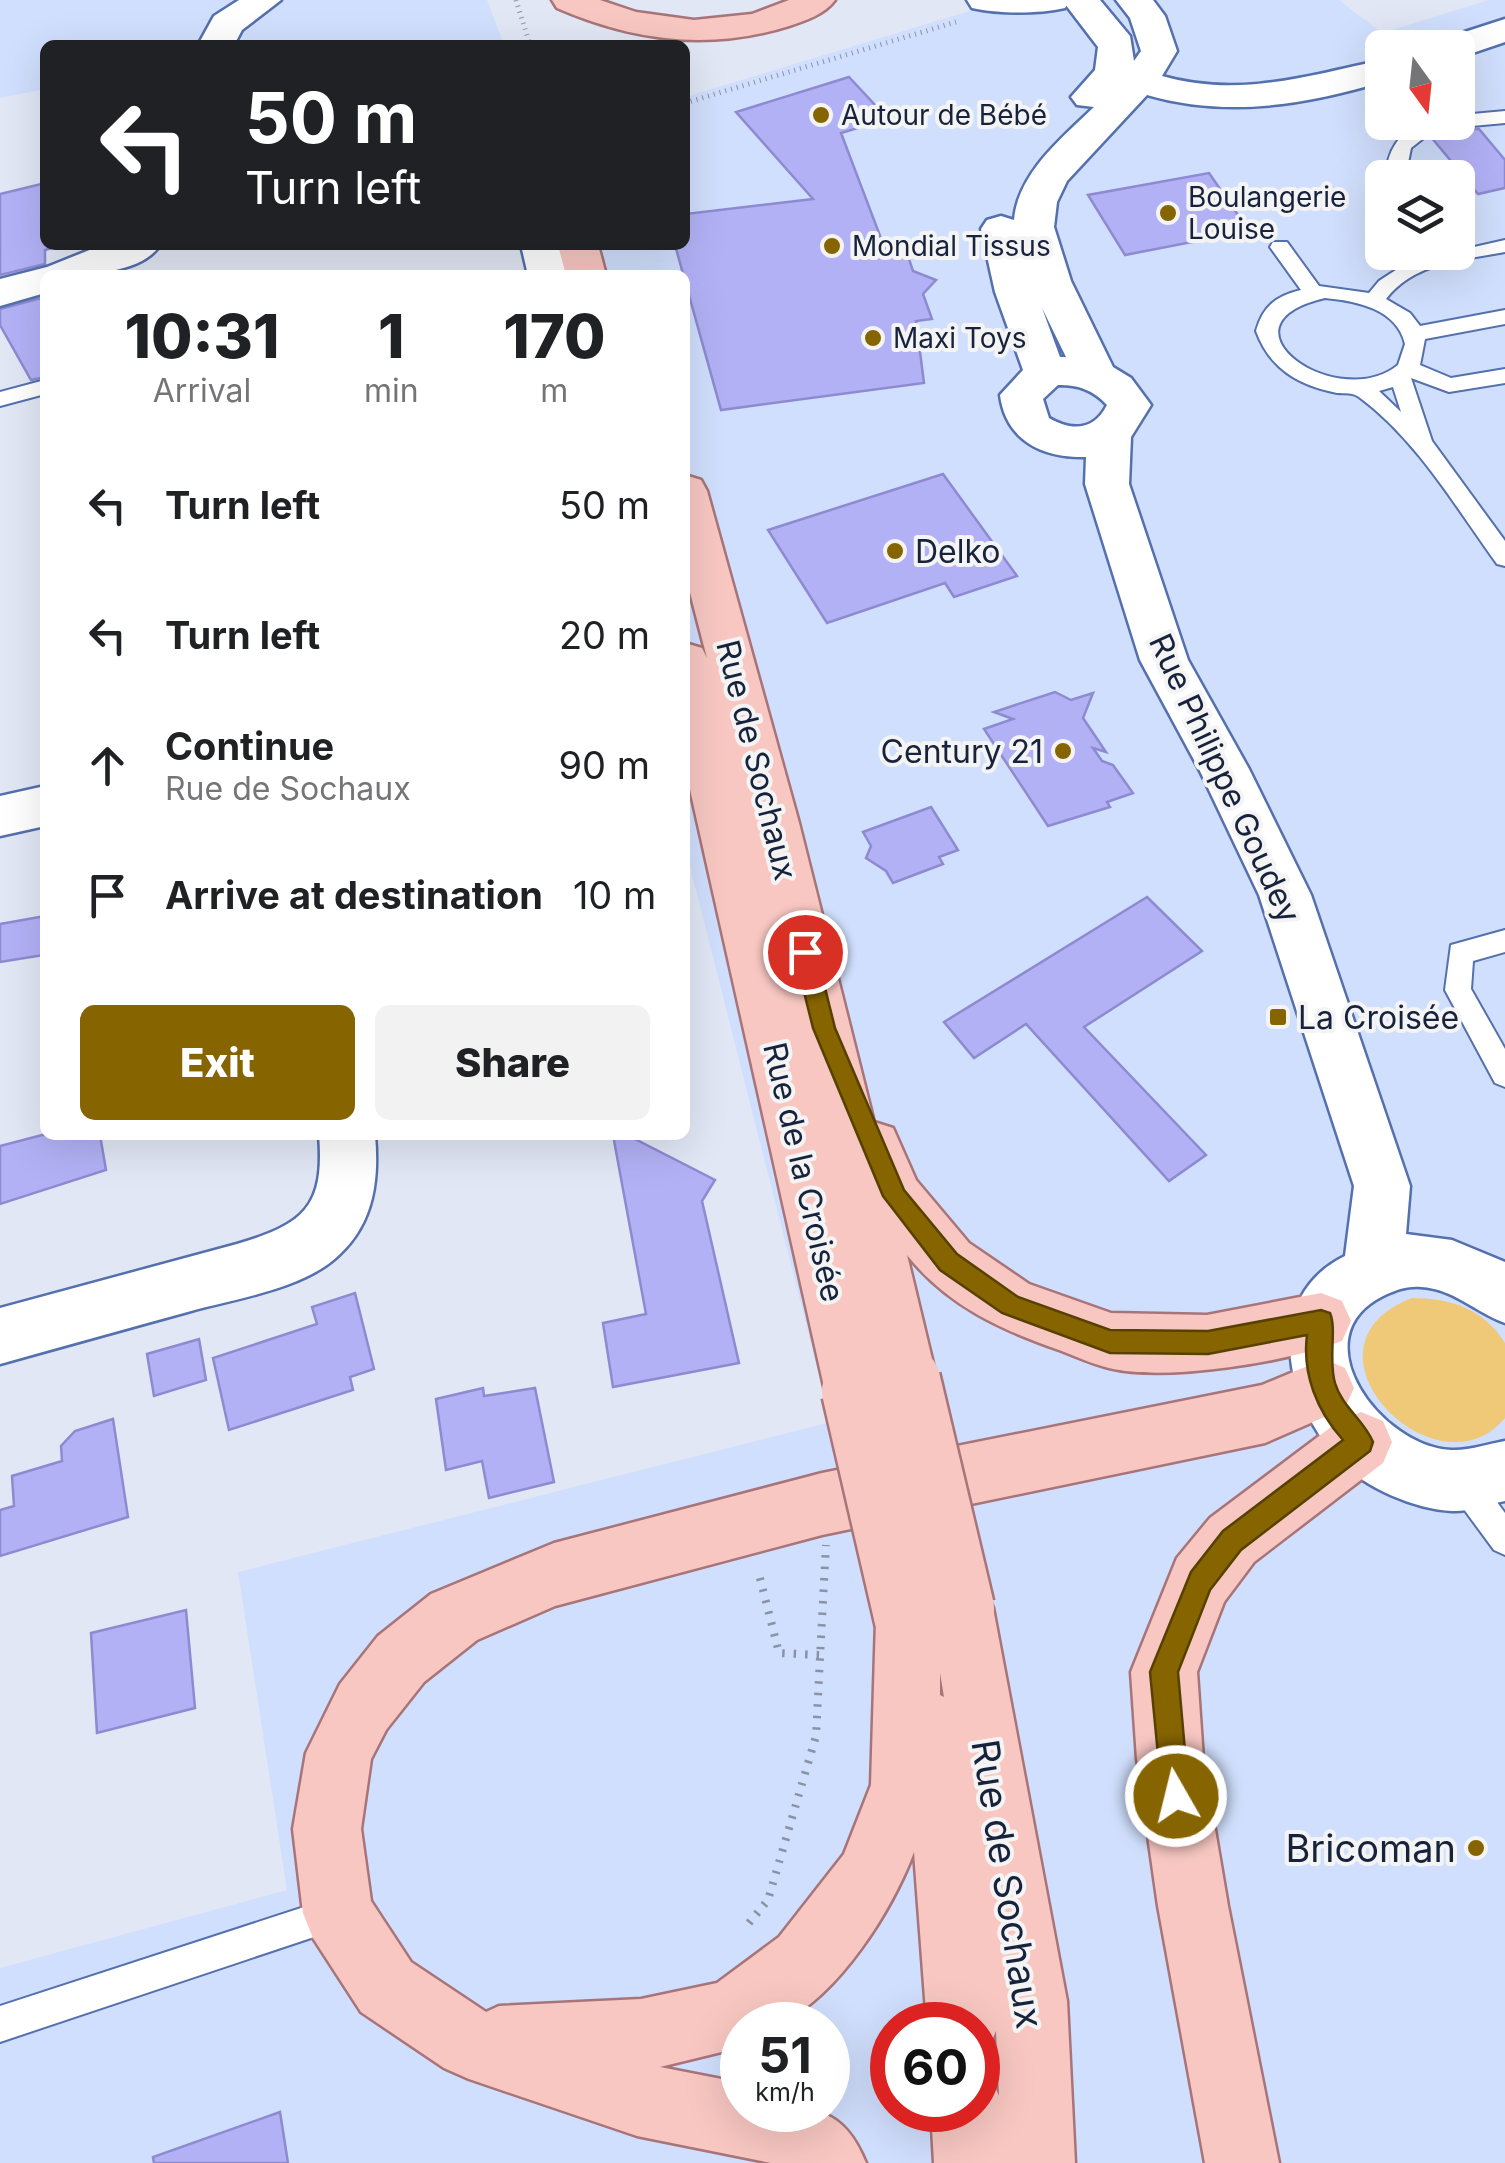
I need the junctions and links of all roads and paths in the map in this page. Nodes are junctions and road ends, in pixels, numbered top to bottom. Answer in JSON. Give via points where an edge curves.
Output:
{"nodes":[{"id":1,"x":260,"y":0,"type":"edge"},
{"id":2,"x":516,"y":0,"type":"edge"},
{"id":3,"x":568,"y":0,"type":"edge"},
{"id":4,"x":1080,"y":0,"type":"edge"},
{"id":5,"x":1134,"y":0,"type":"edge"},
{"id":6,"x":819,"y":1,"type":"edge"},
{"id":7,"x":1019,"y":1,"type":"edge"},
{"id":8,"x":1505,"y":30,"type":"edge"},
{"id":9,"x":695,"y":39,"type":"edge"},
{"id":10,"x":219,"y":40,"type":"edge"},
{"id":11,"x":528,"y":40,"type":"edge"},
{"id":12,"x":598,"y":40,"type":"edge"},
{"id":13,"x":1475,"y":40,"type":"edge"},
{"id":14,"x":1365,"y":75,"type":"edge"},
{"id":15,"x":1142,"y":82,"type":"junction"},
{"id":16,"x":690,"y":101,"type":"edge"},
{"id":17,"x":1505,"y":117,"type":"edge"},
{"id":18,"x":1475,"y":120,"type":"edge"},
{"id":19,"x":1505,"y":246,"type":"edge"},
{"id":20,"x":1280,"y":247,"type":"dead end"},
{"id":21,"x":127,"y":250,"type":"edge"},
{"id":22,"x":1475,"y":251,"type":"edge"},
{"id":23,"x":75,"y":270,"type":"edge"},
{"id":24,"x":1402,"y":270,"type":"edge"},
{"id":25,"x":40,"y":281,"type":"edge"},
{"id":26,"x":1313,"y":292,"type":"junction"},
{"id":27,"x":0,"y":293,"type":"edge"},
{"id":28,"x":1375,"y":300,"type":"junction"},
{"id":29,"x":1505,"y":317,"type":"edge"},
{"id":30,"x":1413,"y":334,"type":"junction"},
{"id":31,"x":1404,"y":371,"type":"junction"},
{"id":32,"x":1045,"y":374,"type":"junction"},
{"id":33,"x":1096,"y":375,"type":"junction"},
{"id":34,"x":1505,"y":376,"type":"edge"},
{"id":35,"x":1362,"y":388,"type":"junction"},
{"id":36,"x":40,"y":389,"type":"edge"},
{"id":37,"x":0,"y":399,"type":"edge"},
{"id":38,"x":1422,"y":444,"type":"junction"},
{"id":39,"x":1095,"y":455,"type":"junction"},
{"id":40,"x":690,"y":508,"type":"edge"},
{"id":41,"x":1505,"y":558,"type":"edge"},
{"id":42,"x":690,"y":679,"type":"edge"},
{"id":43,"x":40,"y":807,"type":"edge"},
{"id":44,"x":0,"y":816,"type":"edge"},
{"id":45,"x":1505,"y":941,"type":"edge"},
{"id":46,"x":824,"y":1028,"type":"junction"},
{"id":47,"x":1505,"y":1075,"type":"edge"},
{"id":48,"x":347,"y":1140,"type":"edge"},
{"id":49,"x":1382,"y":1186,"type":"junction"},
{"id":50,"x":1452,"y":1266,"type":"junction"},
{"id":51,"x":1373,"y":1268,"type":"junction"},
{"id":52,"x":1505,"y":1296,"type":"edge"},
{"id":53,"x":1321,"y":1321,"type":"junction"},
{"id":54,"x":0,"y":1336,"type":"edge"},
{"id":55,"x":881,"y":1386,"type":"junction"},
{"id":56,"x":1324,"y":1388,"type":"junction"},
{"id":57,"x":1361,"y":1442,"type":"junction"},
{"id":58,"x":1484,"y":1476,"type":"edge"},
{"id":59,"x":744,"y":1525,"type":"junction"},
{"id":60,"x":1505,"y":1540,"type":"edge"},
{"id":61,"x":934,"y":1614,"type":"junction"},
{"id":62,"x":821,"y":1638,"type":"dead end"},
{"id":63,"x":820,"y":1655,"type":"junction"},
{"id":64,"x":338,"y":1914,"type":"junction"},
{"id":65,"x":745,"y":1928,"type":"dead end"},
{"id":66,"x":961,"y":2002,"type":"edge"},
{"id":67,"x":0,"y":2024,"type":"edge"},
{"id":68,"x":469,"y":2043,"type":"junction"},
{"id":69,"x":969,"y":2132,"type":"edge"},
{"id":70,"x":829,"y":2163,"type":"edge"},
{"id":71,"x":971,"y":2163,"type":"edge"},
{"id":72,"x":1038,"y":2163,"type":"edge"},
{"id":73,"x":1242,"y":2163,"type":"edge"}],
"edges":[{"from":1,"to":10,"type":"street","via":[[227,24]]},
{"from":2,"to":11,"type":"path"},
{"from":3,"to":9,"type":"main road","via":[[603,16]]},
{"from":3,"to":12,"type":"main road"},
{"from":4,"to":32,"type":"street","via":[[1117,40],[1118,60],[1110,80],[1054,124],[1021,162],[1002,213],[1001,237]]},
{"from":5,"to":15,"type":"street","via":[[1160,51]]},
{"from":6,"to":9,"type":"main road"},
{"from":7,"to":16,"type":"path"},
{"from":8,"to":13,"type":"street"},
{"from":14,"to":15,"type":"street","via":[[1248,100]]},
{"from":15,"to":33,"type":"street","via":[[1046,183],[1033,224],[1043,262]]},
{"from":17,"to":18,"type":"lane"},
{"from":19,"to":22,"type":"lane"},
{"from":20,"to":26,"type":"lane"},
{"from":21,"to":23,"type":"street"},
{"from":24,"to":28,"type":"lane"},
{"from":25,"to":27,"type":"street"},
{"from":26,"to":28,"type":"lane"},
{"from":26,"to":35,"type":"lane","via":[[1284,302],[1270,316],[1270,348],[1312,381]]},
{"from":28,"to":30,"type":"lane"},
{"from":29,"to":30,"type":"lane"},
{"from":30,"to":31,"type":"lane","via":[[1416,348]]},
{"from":31,"to":34,"type":"lane","via":[[1449,385]]},
{"from":31,"to":35,"type":"lane"},
{"from":31,"to":38,"type":"lane"},
{"from":32,"to":33,"type":"street"},
{"from":32,"to":39,"type":"street","via":[[1029,384],[1020,407],[1036,430]]},
{"from":33,"to":39,"type":"street","via":[[1130,405],[1124,424]]},
{"from":35,"to":38,"type":"lane"},
{"from":36,"to":37,"type":"lane"},
{"from":38,"to":41,"type":"lane"},
{"from":39,"to":49,"type":"street","name":"Rue Philippe Goudey","via":[[1164,660],[1285,895]]},
{"from":40,"to":46,"type":"main road","name":"Rue de Sochaux"},
{"from":42,"to":55,"type":"main road","name":"Rue de la Croisée"},
{"from":43,"to":44,"type":"street"},
{"from":45,"to":47,"type":"lane","via":[[1460,953],[1458,990]]},
{"from":46,"to":53,"type":"main road","via":[[895,1196],[948,1262],[1010,1305],[1110,1341],[1208,1342]]},
{"from":46,"to":55,"type":"main road","name":"Rue de Sochaux"},
{"from":48,"to":54,"type":"street","via":[[350,1170],[341,1212],[318,1238],[286,1256]]},
{"from":49,"to":50,"type":"street","name":"Rue Philippe Goudey"},
{"from":49,"to":51,"type":"street","name":"Rue Philippe Goudey"},
{"from":50,"to":51,"type":"street","via":[[1411,1261]]},
{"from":50,"to":52,"type":"street"},
{"from":51,"to":53,"type":"street","via":[[1350,1281]]},
{"from":53,"to":56,"type":"street","via":[[1317,1354]]},
{"from":55,"to":61,"type":"main road","bridge":true},
{"from":56,"to":57,"type":"street"},
{"from":56,"to":59,"type":"main road","via":[[1264,1414]]},
{"from":57,"to":58,"type":"street","via":[[1427,1478]]},
{"from":57,"to":73,"type":"main road","via":[[1232,1540],[1200,1582],[1164,1672],[1190,1888]]},
{"from":58,"to":60,"type":"lane"},
{"from":59,"to":63,"type":"path","via":[[779,1653]]},
{"from":59,"to":64,"type":"main road","via":[[554,1575],[454,1617],[401,1659],[339,1753],[328,1829]]},
{"from":61,"to":66,"type":"main road","via":[[935,1743]]},
{"from":61,"to":68,"type":"main road","via":[[905,1786],[870,1876],[804,1962],[732,2016],[641,2034]]},
{"from":61,"to":72,"type":"main road","name":"Rue de Sochaux","via":[[1030,2001]]},
{"from":62,"to":63,"type":"path"},
{"from":63,"to":65,"type":"path","via":[[816,1736],[768,1900]]},
{"from":64,"to":67,"type":"lane"},
{"from":64,"to":68,"type":"main road","via":[[386,1987]]},
{"from":68,"to":70,"type":"main road","via":[[637,2099],[787,2129]]},
{"from":69,"to":71,"type":"main road"}]}
